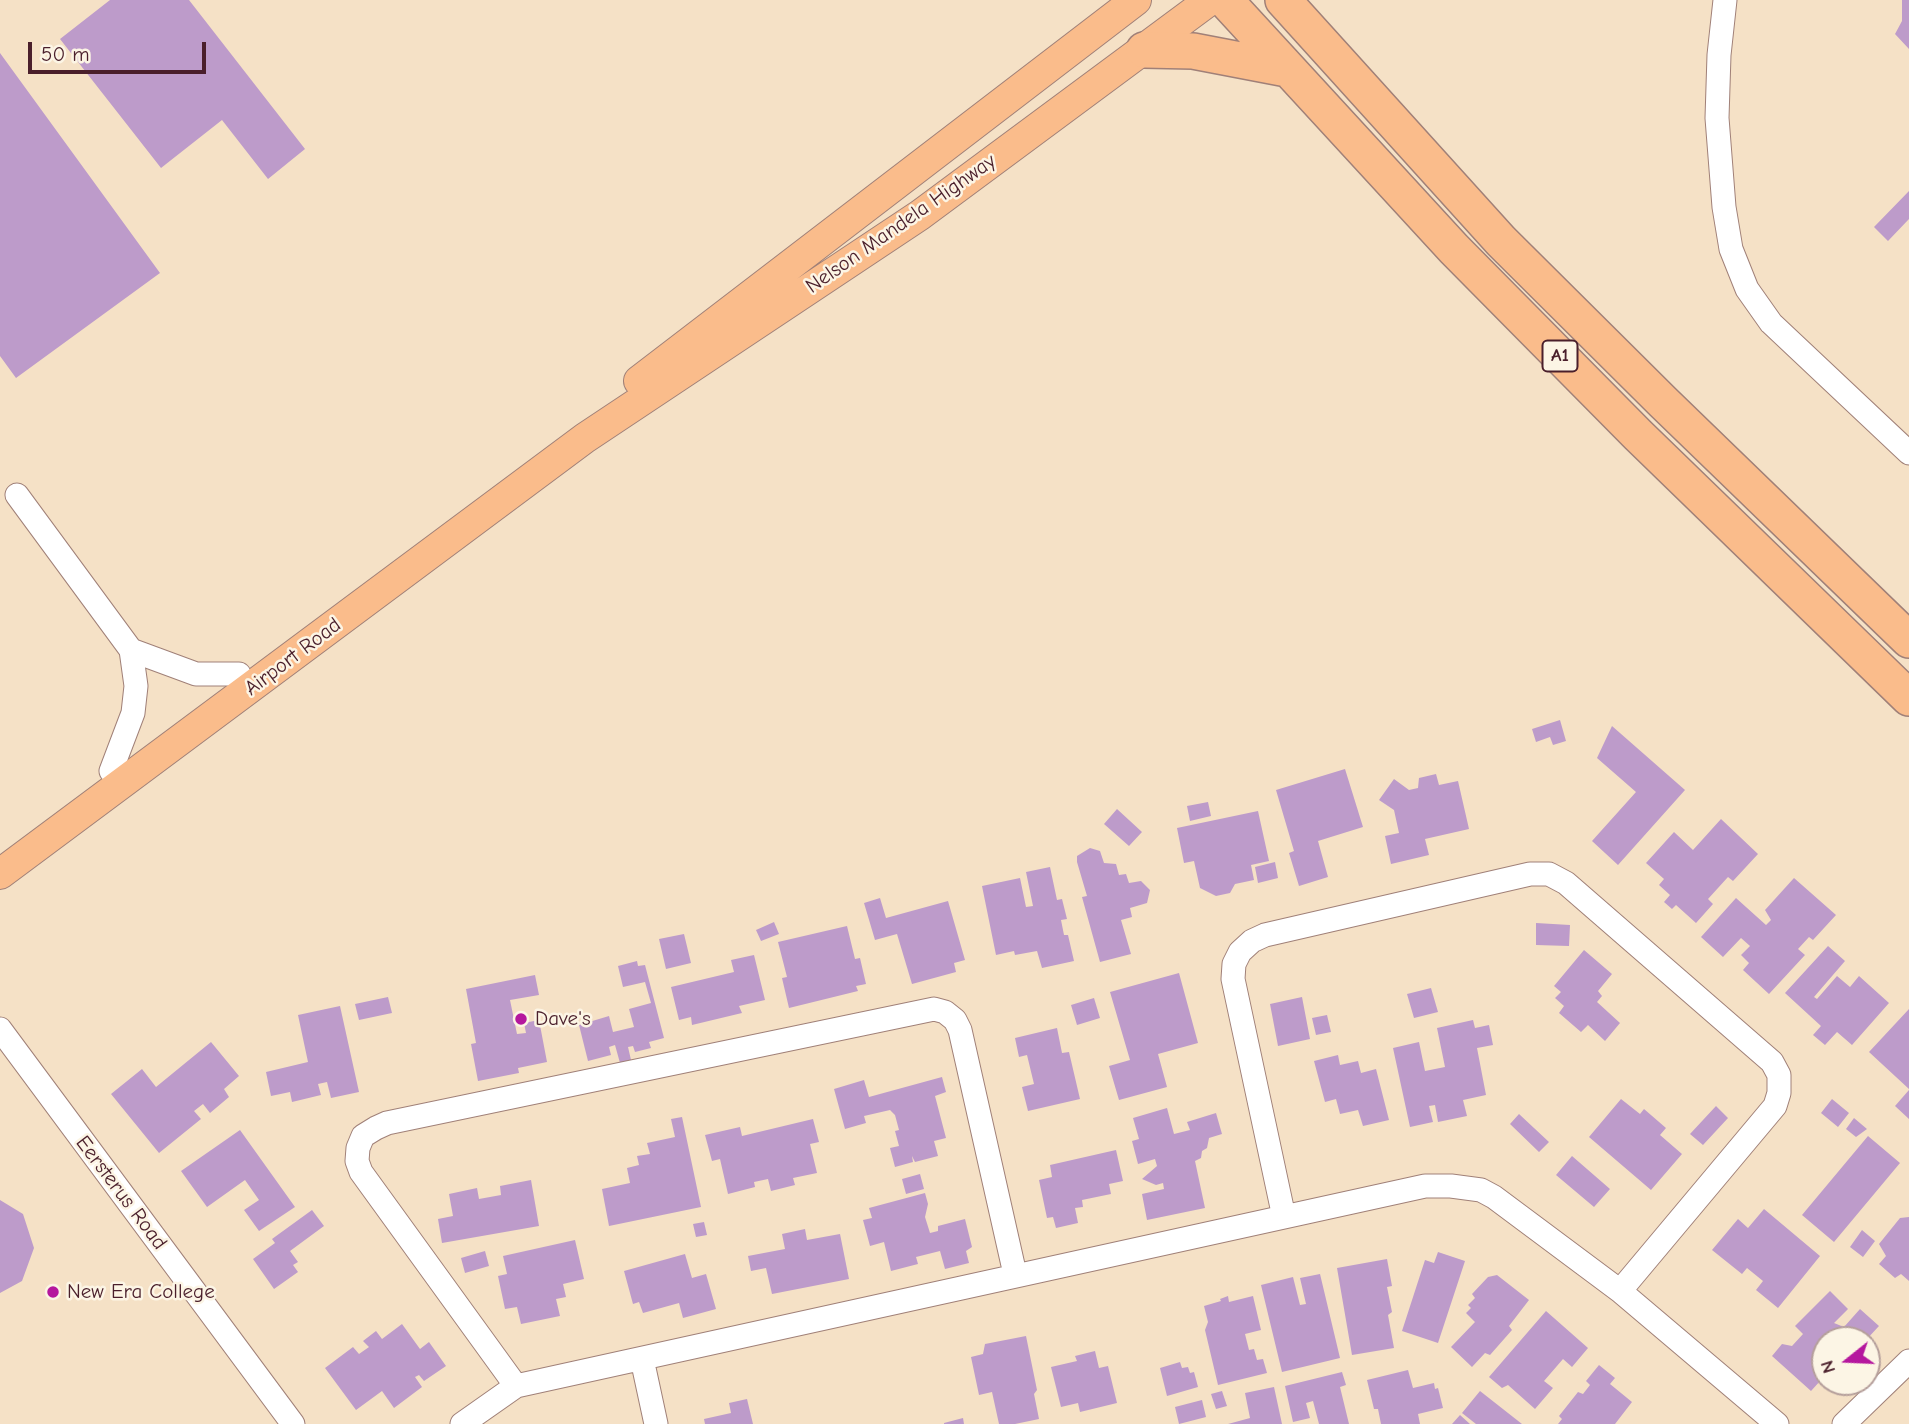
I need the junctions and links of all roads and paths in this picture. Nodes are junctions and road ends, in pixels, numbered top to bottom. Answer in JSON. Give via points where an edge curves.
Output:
{"nodes":[{"id":1,"x":1136,"y":0,"type":"edge"},
{"id":2,"x":1210,"y":0,"type":"edge"},
{"id":3,"x":1224,"y":0,"type":"edge"},
{"id":4,"x":1283,"y":0,"type":"edge"},
{"id":5,"x":1725,"y":0,"type":"edge"},
{"id":6,"x":1144,"y":50,"type":"junction"},
{"id":7,"x":1287,"y":69,"type":"junction"},
{"id":8,"x":581,"y":433,"type":"junction"},
{"id":9,"x":1909,"y":453,"type":"edge"},
{"id":10,"x":17,"y":495,"type":"dead end"},
{"id":11,"x":1909,"y":640,"type":"edge"},
{"id":12,"x":131,"y":650,"type":"junction"},
{"id":13,"x":239,"y":674,"type":"junction"},
{"id":14,"x":1909,"y":698,"type":"edge"},
{"id":15,"x":111,"y":771,"type":"junction"},
{"id":16,"x":0,"y":853,"type":"edge"},
{"id":17,"x":0,"y":874,"type":"edge"},
{"id":18,"x":0,"y":1029,"type":"edge"},
{"id":19,"x":1284,"y":1217,"type":"junction"},
{"id":20,"x":1015,"y":1274,"type":"junction"},
{"id":21,"x":1620,"y":1291,"type":"junction"},
{"id":22,"x":642,"y":1359,"type":"junction"},
{"id":23,"x":1909,"y":1361,"type":"edge"},
{"id":24,"x":516,"y":1386,"type":"junction"},
{"id":25,"x":1763,"y":1420,"type":"edge"},
{"id":26,"x":293,"y":1424,"type":"edge"},
{"id":27,"x":462,"y":1424,"type":"edge"},
{"id":28,"x":656,"y":1424,"type":"edge"},
{"id":29,"x":1844,"y":1424,"type":"edge"}],
"edges":[{"from":1,"to":8,"type":"main road","name":"Nelson Mandela Highway"},
{"from":2,"to":6,"type":"main road","name":"Nelson Mandela Highway"},
{"from":3,"to":7,"type":"highway","number":"A1"},
{"from":4,"to":11,"type":"highway","number":"A1","via":[[1501,241]]},
{"from":5,"to":9,"type":"street","via":[[1717,118],[1731,249],[1747,289],[1771,323]]},
{"from":6,"to":7,"type":"highway","via":[[1193,51]]},
{"from":6,"to":8,"type":"main road","name":"Nelson Mandela Highway","via":[[920,215]]},
{"from":7,"to":14,"type":"highway","number":"A1","via":[[1638,435]]},
{"from":8,"to":13,"type":"main road"},
{"from":8,"to":17,"type":"main road","name":"Airport Road"},
{"from":10,"to":12,"type":"street"},
{"from":12,"to":13,"type":"street","via":[[196,674]]},
{"from":12,"to":15,"type":"street","via":[[136,685],[133,713]]},
{"from":13,"to":15,"type":"main road"},
{"from":15,"to":16,"type":"main road"},
{"from":18,"to":26,"type":"street","name":"Eersterus Road"},
{"from":19,"to":20,"type":"street"},
{"from":19,"to":21,"type":"street","via":[[1425,1186],[1481,1190]]},
{"from":19,"to":21,"type":"street","via":[[1233,979],[1241,952],[1265,935],[1530,874],[1549,874],[1566,883],[1762,1053],[1779,1075],[1775,1106]]},
{"from":20,"to":22,"type":"street"},
{"from":20,"to":24,"type":"street","via":[[960,1030],[955,1020],[934,1009],[376,1128],[363,1136],[358,1147],[361,1172]]},
{"from":21,"to":25,"type":"street"},
{"from":22,"to":24,"type":"street"},
{"from":22,"to":28,"type":"street"},
{"from":23,"to":29,"type":"street"},
{"from":24,"to":27,"type":"street"}]}
